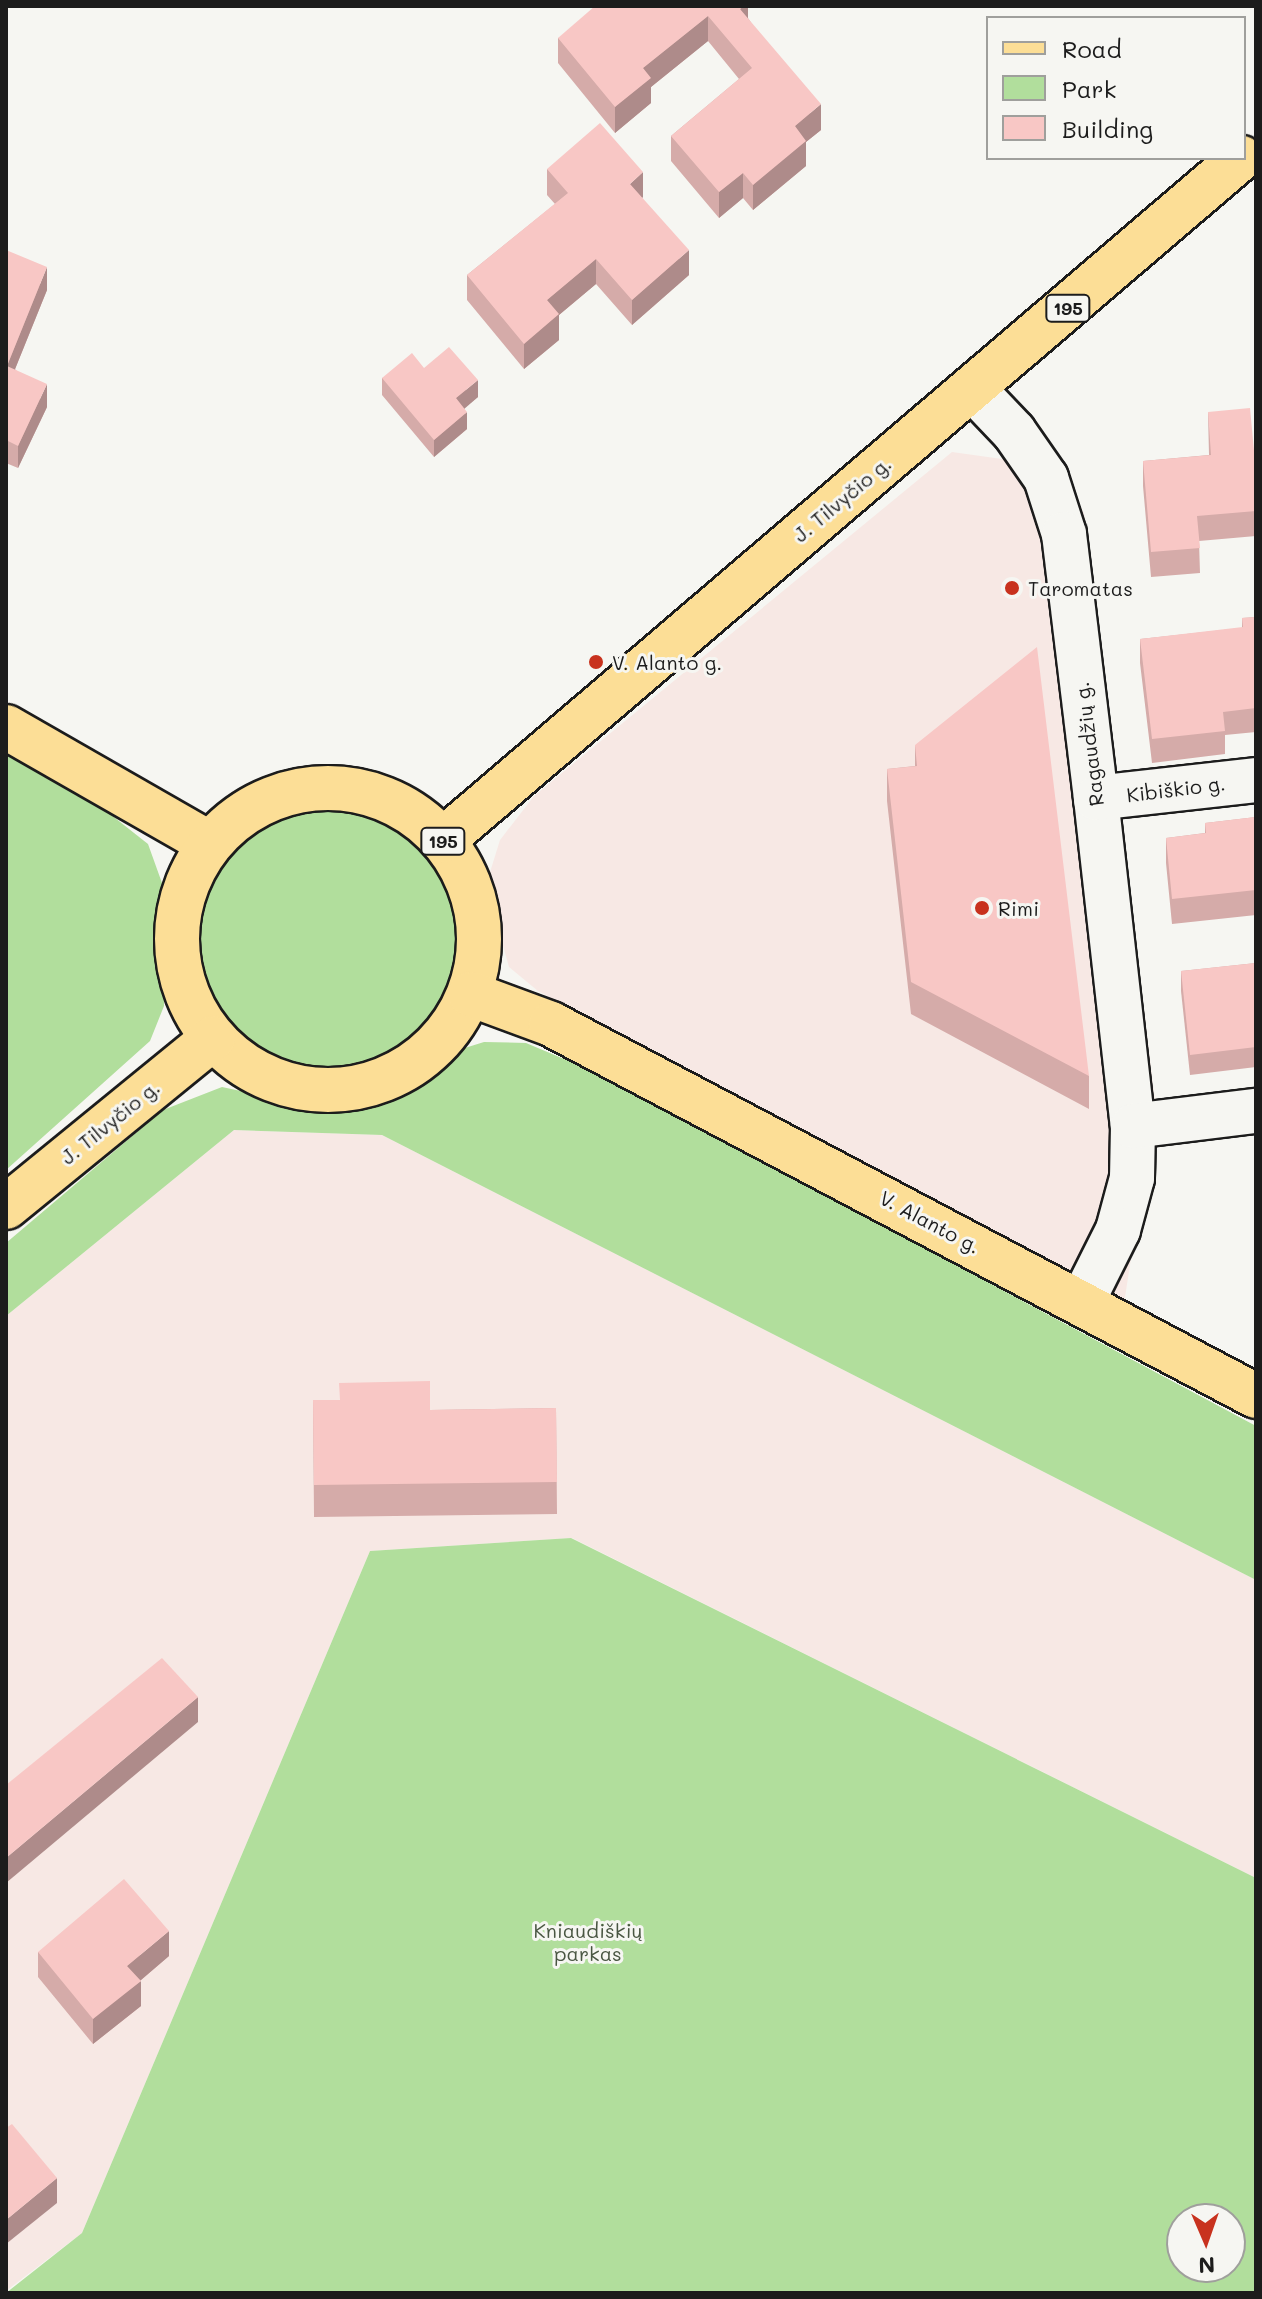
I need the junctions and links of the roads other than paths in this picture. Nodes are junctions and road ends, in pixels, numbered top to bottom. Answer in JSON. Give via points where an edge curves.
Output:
{"nodes":[{"id":1,"x":1240,"y":160,"type":"edge"},
{"id":2,"x":974,"y":390,"type":"junction"},
{"id":3,"x":6,"y":727,"type":"edge"},
{"id":4,"x":1256,"y":780,"type":"edge"},
{"id":5,"x":1096,"y":798,"type":"junction"},
{"id":6,"x":443,"y":840,"type":"junction"},
{"id":7,"x":210,"y":844,"type":"junction"},
{"id":8,"x":470,"y":994,"type":"junction"},
{"id":9,"x":213,"y":1038,"type":"junction"},
{"id":10,"x":1256,"y":1111,"type":"edge"},
{"id":11,"x":1133,"y":1126,"type":"junction"},
{"id":12,"x":6,"y":1207,"type":"edge"},
{"id":13,"x":1082,"y":1302,"type":"junction"},
{"id":14,"x":1256,"y":1396,"type":"edge"}],
"edges":[{"from":1,"to":2,"type":"main road","name":"J. Tilvyčio g.","number":"195"},
{"from":2,"to":5,"type":"street","name":"Ragaudžių g.","via":[[1014,432],[1046,478],[1064,534]]},
{"from":2,"to":6,"type":"main road","name":"J. Tilvyčio g.","number":"195"},
{"from":3,"to":7,"type":"main road"},
{"from":4,"to":5,"type":"street","name":"Kibiškio g."},
{"from":5,"to":11,"type":"street","name":"Ragaudžių g."},
{"from":6,"to":7,"type":"main road","number":"195","via":[[393,802],[325,788],[261,804]]},
{"from":6,"to":8,"type":"main road","number":"195","via":[[466,874],[478,913],[480,954]]},
{"from":7,"to":9,"type":"main road","number":"195","via":[[185,889],[177,941],[187,993]]},
{"from":8,"to":9,"type":"main road","number":"195","via":[[452,1028],[425,1056],[392,1077],[352,1089],[314,1090],[276,1082],[242,1064]]},
{"from":8,"to":13,"type":"main road","name":"V. Alanto g.","via":[[551,1024]]},
{"from":9,"to":12,"type":"main road","name":"J. Tilvyčio g."},
{"from":10,"to":11,"type":"street"},
{"from":11,"to":13,"type":"street","name":"Ragaudžių g.","via":[[1132,1178],[1118,1230]]},
{"from":13,"to":14,"type":"main road","name":"V. Alanto g."}]}
